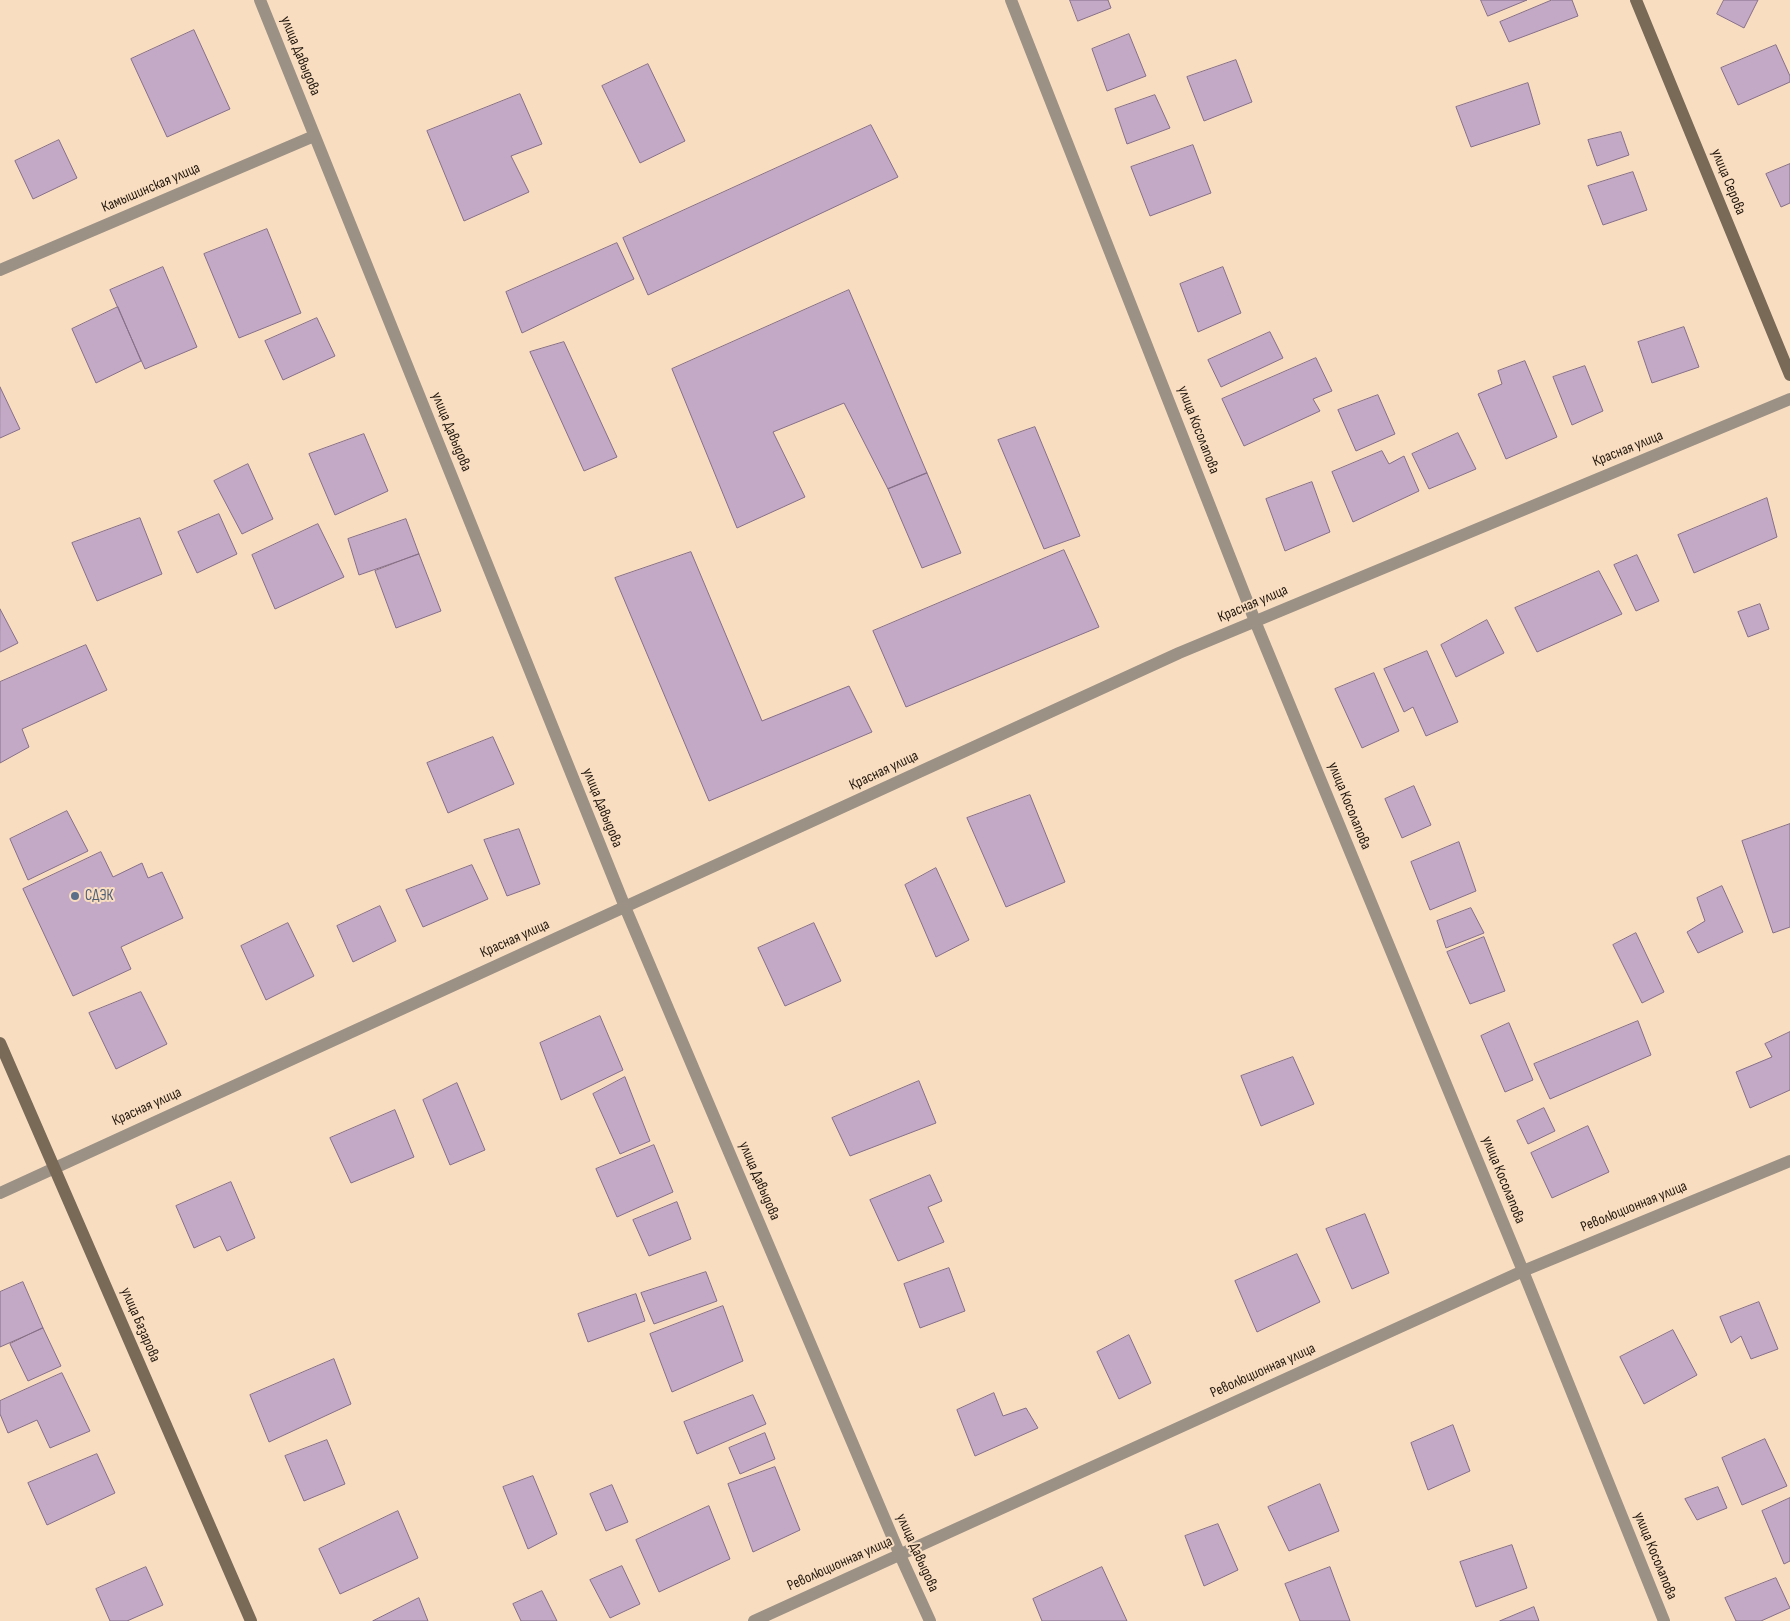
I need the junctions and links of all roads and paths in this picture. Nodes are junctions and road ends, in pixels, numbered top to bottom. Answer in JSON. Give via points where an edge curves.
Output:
{"nodes":[{"id":1,"x":260,"y":0,"type":"edge"},
{"id":2,"x":1011,"y":0,"type":"edge"},
{"id":3,"x":1636,"y":0,"type":"edge"},
{"id":4,"x":314,"y":136,"type":"junction"},
{"id":5,"x":0,"y":270,"type":"edge"},
{"id":6,"x":1790,"y":375,"type":"edge"},
{"id":7,"x":1790,"y":400,"type":"edge"},
{"id":8,"x":1255,"y":621,"type":"junction"},
{"id":9,"x":625,"y":907,"type":"junction"},
{"id":10,"x":0,"y":1043,"type":"edge"},
{"id":11,"x":1790,"y":1161,"type":"edge"},
{"id":12,"x":54,"y":1168,"type":"junction"},
{"id":13,"x":0,"y":1193,"type":"edge"},
{"id":14,"x":1522,"y":1271,"type":"junction"},
{"id":15,"x":900,"y":1555,"type":"junction"},
{"id":16,"x":251,"y":1621,"type":"edge"},
{"id":17,"x":754,"y":1621,"type":"edge"},
{"id":18,"x":930,"y":1621,"type":"edge"},
{"id":19,"x":1664,"y":1621,"type":"edge"}],
"edges":[{"from":1,"to":4,"type":"street","name":"улица Давыдова"},
{"from":2,"to":8,"type":"street","name":"улица Косолапова"},
{"from":3,"to":6,"type":"main road","name":"улица Серова"},
{"from":4,"to":5,"type":"street","name":"Камышинская улица"},
{"from":4,"to":9,"type":"street","name":"улица Давыдова"},
{"from":7,"to":8,"type":"street","name":"Красная улица"},
{"from":8,"to":9,"type":"street","name":"Красная улица"},
{"from":8,"to":14,"type":"street","name":"улица Косолапова"},
{"from":9,"to":12,"type":"street","name":"Красная улица"},
{"from":9,"to":15,"type":"street","name":"улица Давыдова"},
{"from":10,"to":12,"type":"main road","name":"улица Базарова"},
{"from":11,"to":14,"type":"street","name":"Революционная улица"},
{"from":12,"to":13,"type":"street","name":"Красная улица"},
{"from":12,"to":16,"type":"main road","name":"улица Базарова"},
{"from":14,"to":15,"type":"street","name":"Революционная улица"},
{"from":14,"to":19,"type":"street","name":"улица Косолапова"},
{"from":15,"to":17,"type":"street","name":"Революционная улица"},
{"from":15,"to":18,"type":"street","name":"улица Давыдова"}]}
